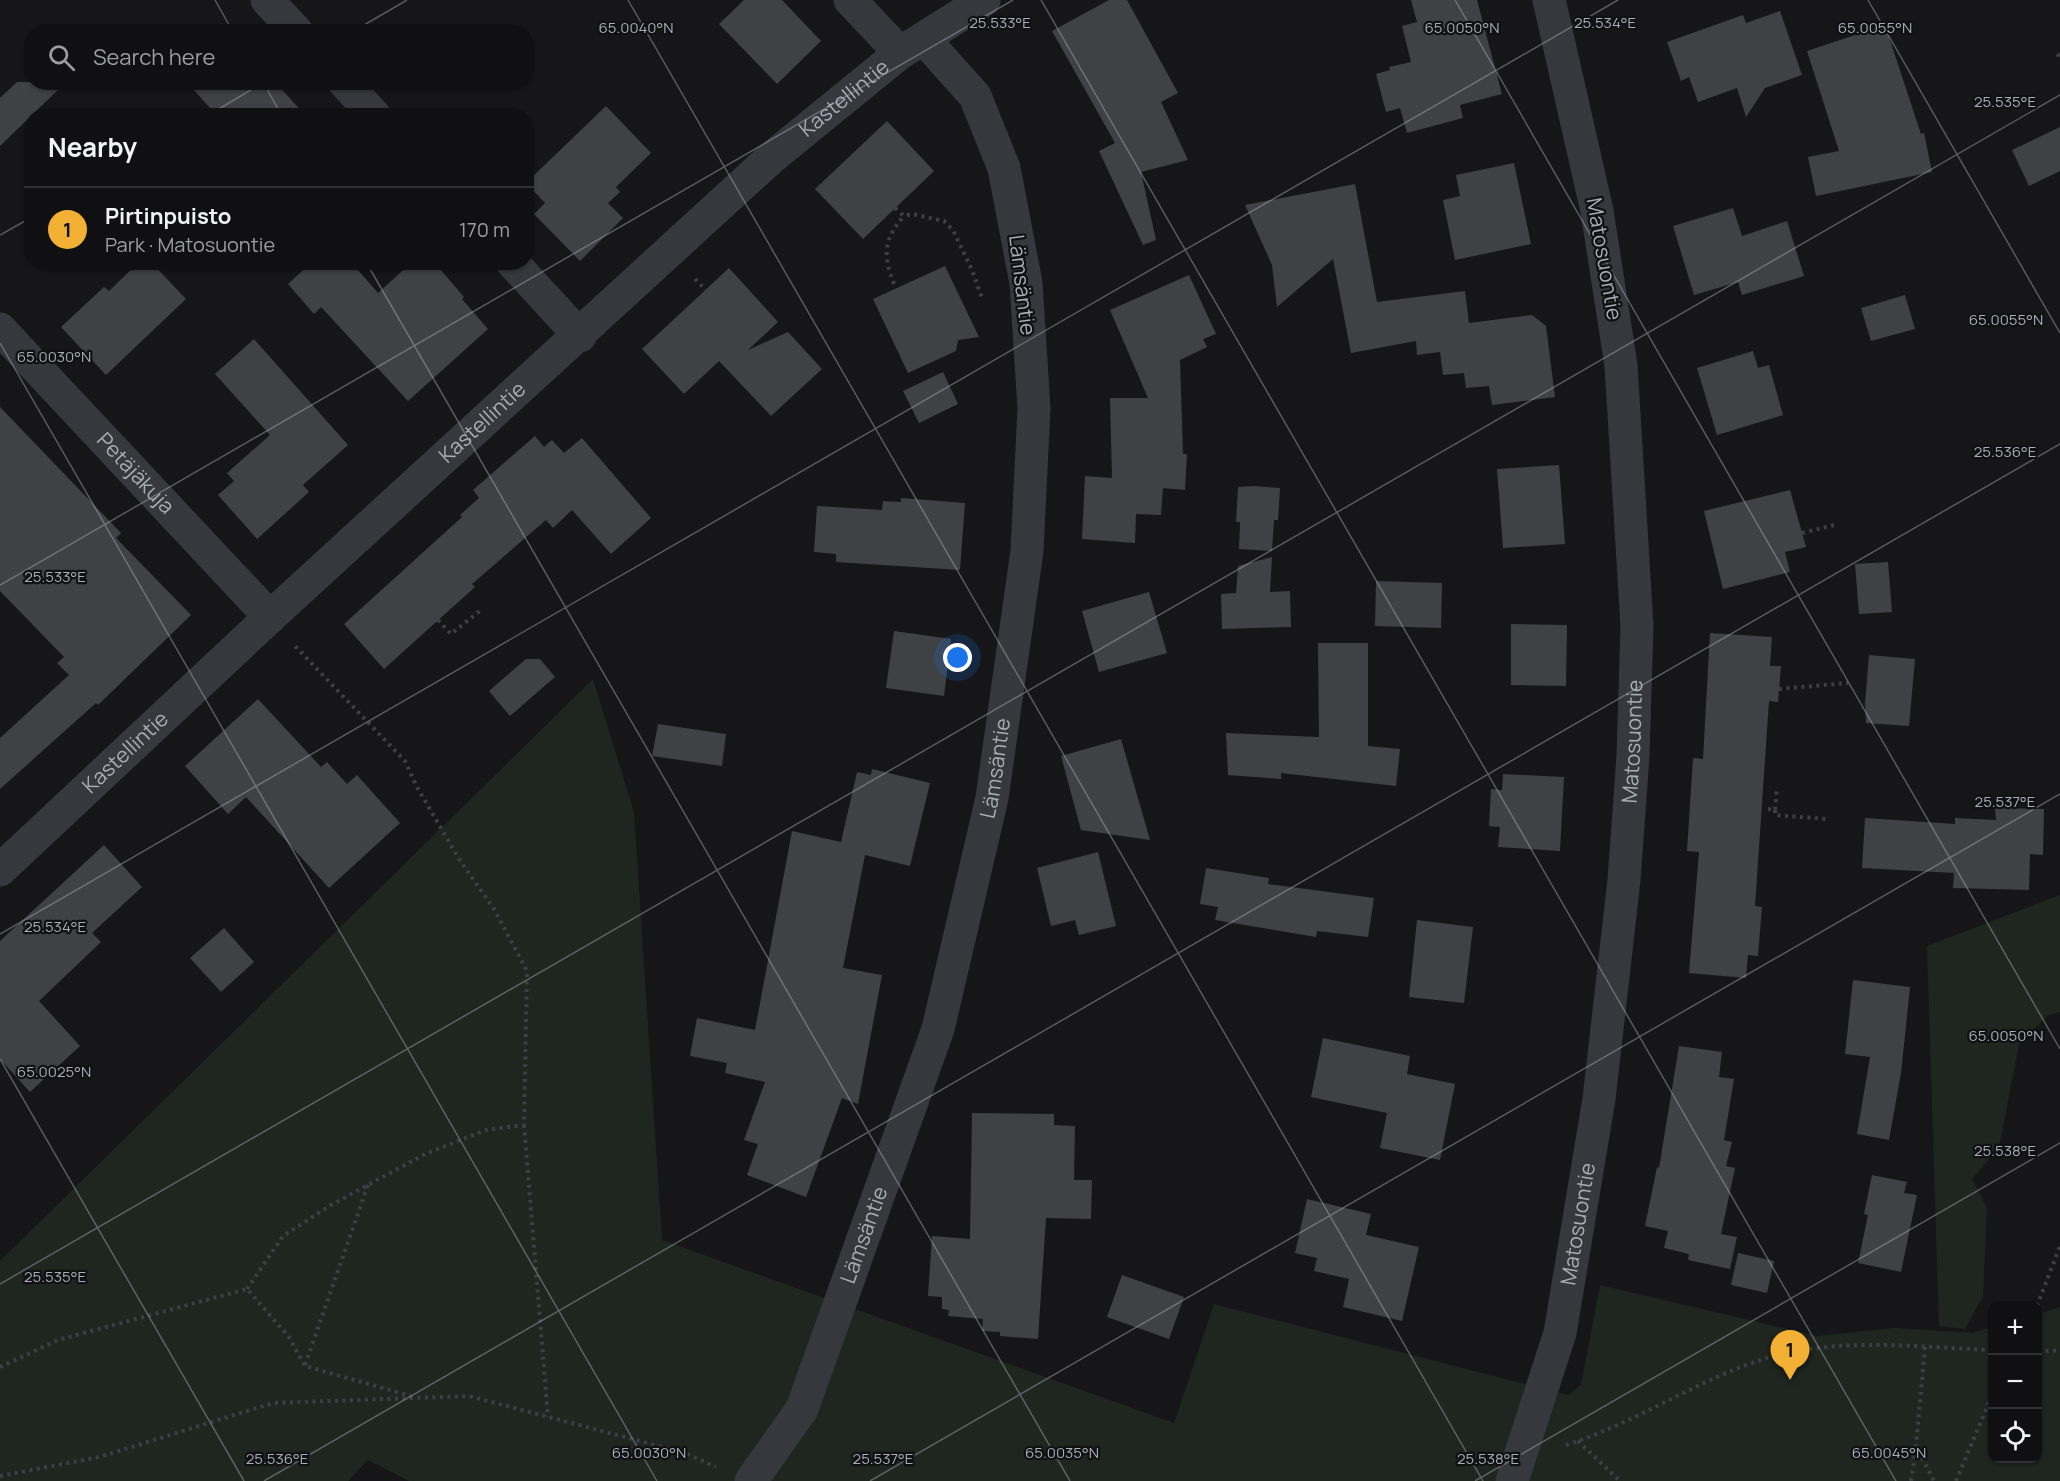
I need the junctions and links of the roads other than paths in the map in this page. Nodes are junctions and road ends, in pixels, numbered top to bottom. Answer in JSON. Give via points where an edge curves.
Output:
{"nodes":[{"id":1,"x":267,"y":0,"type":"edge"},
{"id":2,"x":850,"y":0,"type":"edge"},
{"id":3,"x":984,"y":0,"type":"edge"},
{"id":4,"x":1549,"y":0,"type":"edge"},
{"id":5,"x":290,"y":24,"type":"edge"},
{"id":6,"x":912,"y":46,"type":"junction"},
{"id":7,"x":351,"y":90,"type":"edge"},
{"id":8,"x":368,"y":108,"type":"edge"},
{"id":9,"x":519,"y":270,"type":"edge"},
{"id":10,"x":0,"y":329,"type":"edge"},
{"id":11,"x":580,"y":336,"type":"junction"},
{"id":12,"x":270,"y":617,"type":"junction"},
{"id":13,"x":0,"y":870,"type":"edge"},
{"id":14,"x":1516,"y":1470,"type":"edge"},
{"id":15,"x":739,"y":1476,"type":"edge"}],
"edges":[{"from":1,"to":5,"type":"street"},
{"from":2,"to":6,"type":"street","name":"Lämsäntie"},
{"from":3,"to":6,"type":"street","name":"Kastellintie"},
{"from":4,"to":14,"type":"street","name":"Matosuontie","via":[[1597,211],[1622,365],[1637,626],[1624,880],[1599,1099],[1560,1333]]},
{"from":6,"to":11,"type":"street","name":"Kastellintie","via":[[770,159]]},
{"from":6,"to":15,"type":"street","name":"Lämsäntie","via":[[975,96],[1004,168],[1026,283],[1034,408],[1027,551],[992,798],[938,1029],[802,1409]]},
{"from":7,"to":8,"type":"street"},
{"from":9,"to":11,"type":"street"},
{"from":10,"to":12,"type":"street","name":"Petäjäkuja"},
{"from":11,"to":12,"type":"street","name":"Kastellintie"},
{"from":12,"to":13,"type":"street","name":"Kastellintie"}]}
